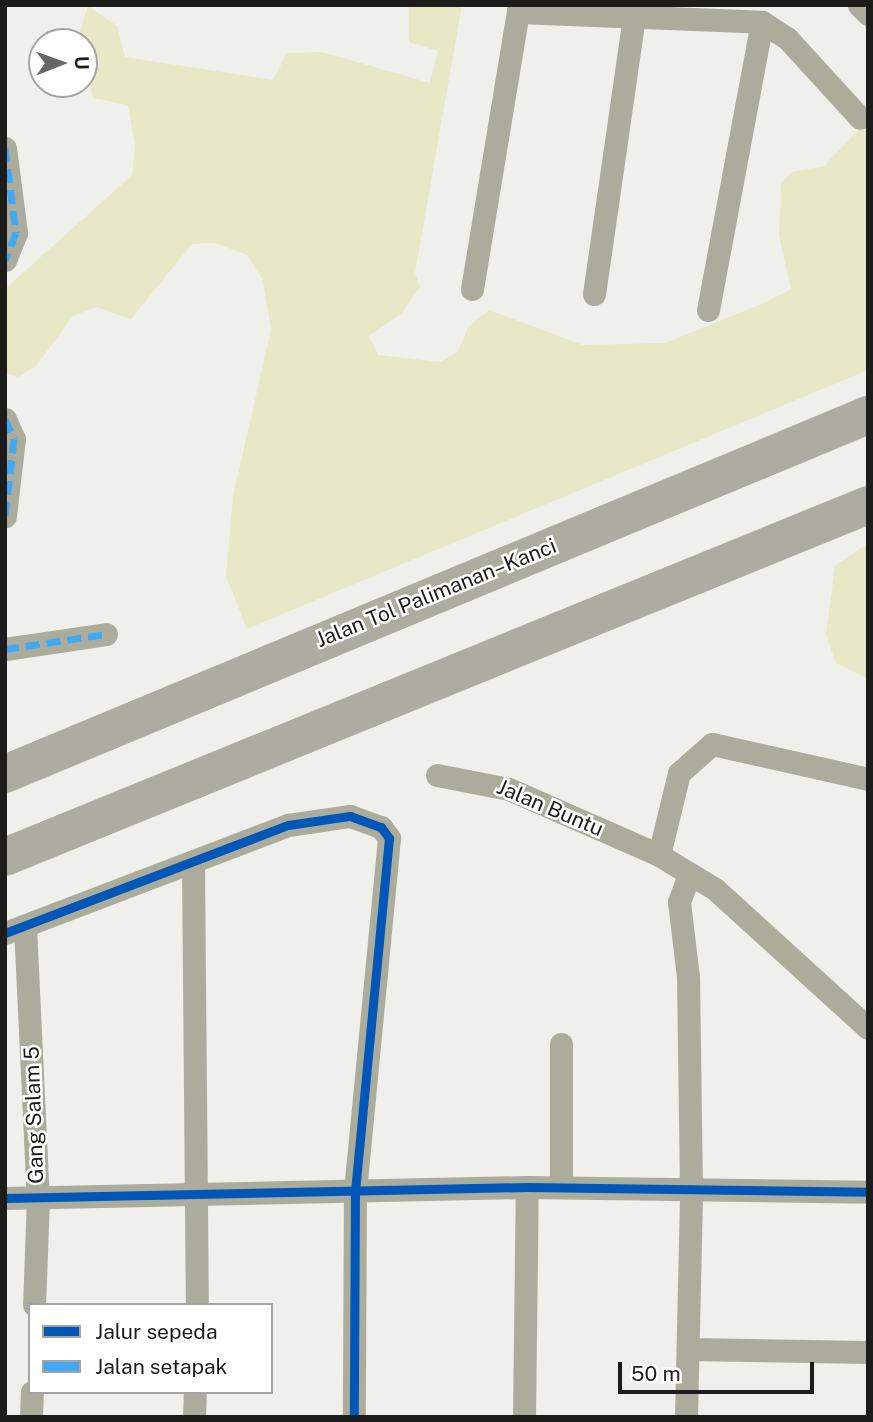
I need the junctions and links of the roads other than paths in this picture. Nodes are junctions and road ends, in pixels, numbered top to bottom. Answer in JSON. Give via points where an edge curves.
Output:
{"nodes":[{"id":1,"x":859,"y":5,"type":"edge"},
{"id":2,"x":518,"y":9,"type":"edge"},
{"id":3,"x":868,"y":14,"type":"edge"},
{"id":4,"x":634,"y":17,"type":"junction"},
{"id":5,"x":762,"y":22,"type":"junction"},
{"id":6,"x":860,"y":118,"type":"dead end"},
{"id":7,"x":5,"y":148,"type":"edge"},
{"id":8,"x":5,"y":260,"type":"edge"},
{"id":9,"x":472,"y":289,"type":"dead end"},
{"id":10,"x":594,"y":295,"type":"dead end"},
{"id":11,"x":708,"y":310,"type":"dead end"},
{"id":12,"x":868,"y":415,"type":"edge"},
{"id":13,"x":5,"y":419,"type":"edge"},
{"id":14,"x":868,"y":505,"type":"edge"},
{"id":15,"x":5,"y":516,"type":"edge"},
{"id":16,"x":106,"y":634,"type":"dead end"},
{"id":17,"x":5,"y":649,"type":"edge"},
{"id":18,"x":5,"y":774,"type":"edge"},
{"id":19,"x":438,"y":775,"type":"dead end"},
{"id":20,"x":868,"y":779,"type":"edge"},
{"id":21,"x":659,"y":855,"type":"junction"},
{"id":22,"x":5,"y":857,"type":"edge"},
{"id":23,"x":193,"y":863,"type":"junction"},
{"id":24,"x":684,"y":886,"type":"junction"},
{"id":25,"x":15,"y":930,"type":"edge"},
{"id":26,"x":868,"y":1028,"type":"edge"},
{"id":27,"x":561,"y":1044,"type":"dead end"},
{"id":28,"x":527,"y":1187,"type":"junction"},
{"id":29,"x":561,"y":1187,"type":"junction"},
{"id":30,"x":199,"y":1189,"type":"junction"},
{"id":31,"x":355,"y":1189,"type":"junction"},
{"id":32,"x":691,"y":1190,"type":"junction"},
{"id":33,"x":868,"y":1192,"type":"edge"},
{"id":34,"x":5,"y":1198,"type":"edge"},
{"id":35,"x":38,"y":1198,"type":"junction"},
{"id":36,"x":34,"y":1303,"type":"edge"},
{"id":37,"x":197,"y":1303,"type":"edge"},
{"id":38,"x":690,"y":1349,"type":"junction"},
{"id":39,"x":868,"y":1352,"type":"edge"},
{"id":40,"x":32,"y":1394,"type":"edge"},
{"id":41,"x":195,"y":1394,"type":"edge"},
{"id":42,"x":31,"y":1417,"type":"edge"},
{"id":43,"x":194,"y":1417,"type":"edge"},
{"id":44,"x":354,"y":1417,"type":"edge"},
{"id":45,"x":524,"y":1417,"type":"edge"},
{"id":46,"x":686,"y":1417,"type":"edge"}],
"edges":[{"from":1,"to":3,"type":"street"},
{"from":2,"to":4,"type":"street"},
{"from":2,"to":9,"type":"street"},
{"from":4,"to":5,"type":"street"},
{"from":4,"to":10,"type":"street"},
{"from":5,"to":6,"type":"street","via":[[787,38]]},
{"from":5,"to":11,"type":"street"},
{"from":7,"to":8,"type":"street","via":[[16,233]]},
{"from":12,"to":18,"type":"highway","name":"Jalan Tol Palimanan–Kanci"},
{"from":13,"to":15,"type":"street","via":[[14,439]]},
{"from":14,"to":22,"type":"highway"},
{"from":16,"to":17,"type":"street"},
{"from":19,"to":21,"type":"street","name":"Jalan Buntu","via":[[509,789]]},
{"from":20,"to":21,"type":"street","via":[[712,744],[680,773]]},
{"from":21,"to":24,"type":"street","name":"Jalan Buntu"},
{"from":23,"to":25,"type":"street"},
{"from":23,"to":30,"type":"street"},
{"from":23,"to":31,"type":"street","via":[[288,825],[350,816],[370,819],[389,838]]},
{"from":24,"to":26,"type":"street","name":"Jalan Buntu","via":[[793,954]]},
{"from":24,"to":32,"type":"street"},
{"from":25,"to":35,"type":"street","name":"Gang Salam 5"},
{"from":27,"to":29,"type":"street"},
{"from":28,"to":29,"type":"street"},
{"from":28,"to":31,"type":"street"},
{"from":28,"to":45,"type":"street"},
{"from":29,"to":32,"type":"street"},
{"from":30,"to":31,"type":"street"},
{"from":30,"to":35,"type":"street"},
{"from":30,"to":37,"type":"street"},
{"from":31,"to":44,"type":"street"},
{"from":32,"to":33,"type":"street"},
{"from":32,"to":38,"type":"street"},
{"from":34,"to":35,"type":"street"},
{"from":35,"to":36,"type":"street","name":"Gang Salam 5"},
{"from":38,"to":39,"type":"street"},
{"from":38,"to":46,"type":"street"},
{"from":40,"to":42,"type":"street"},
{"from":41,"to":43,"type":"street"}]}
